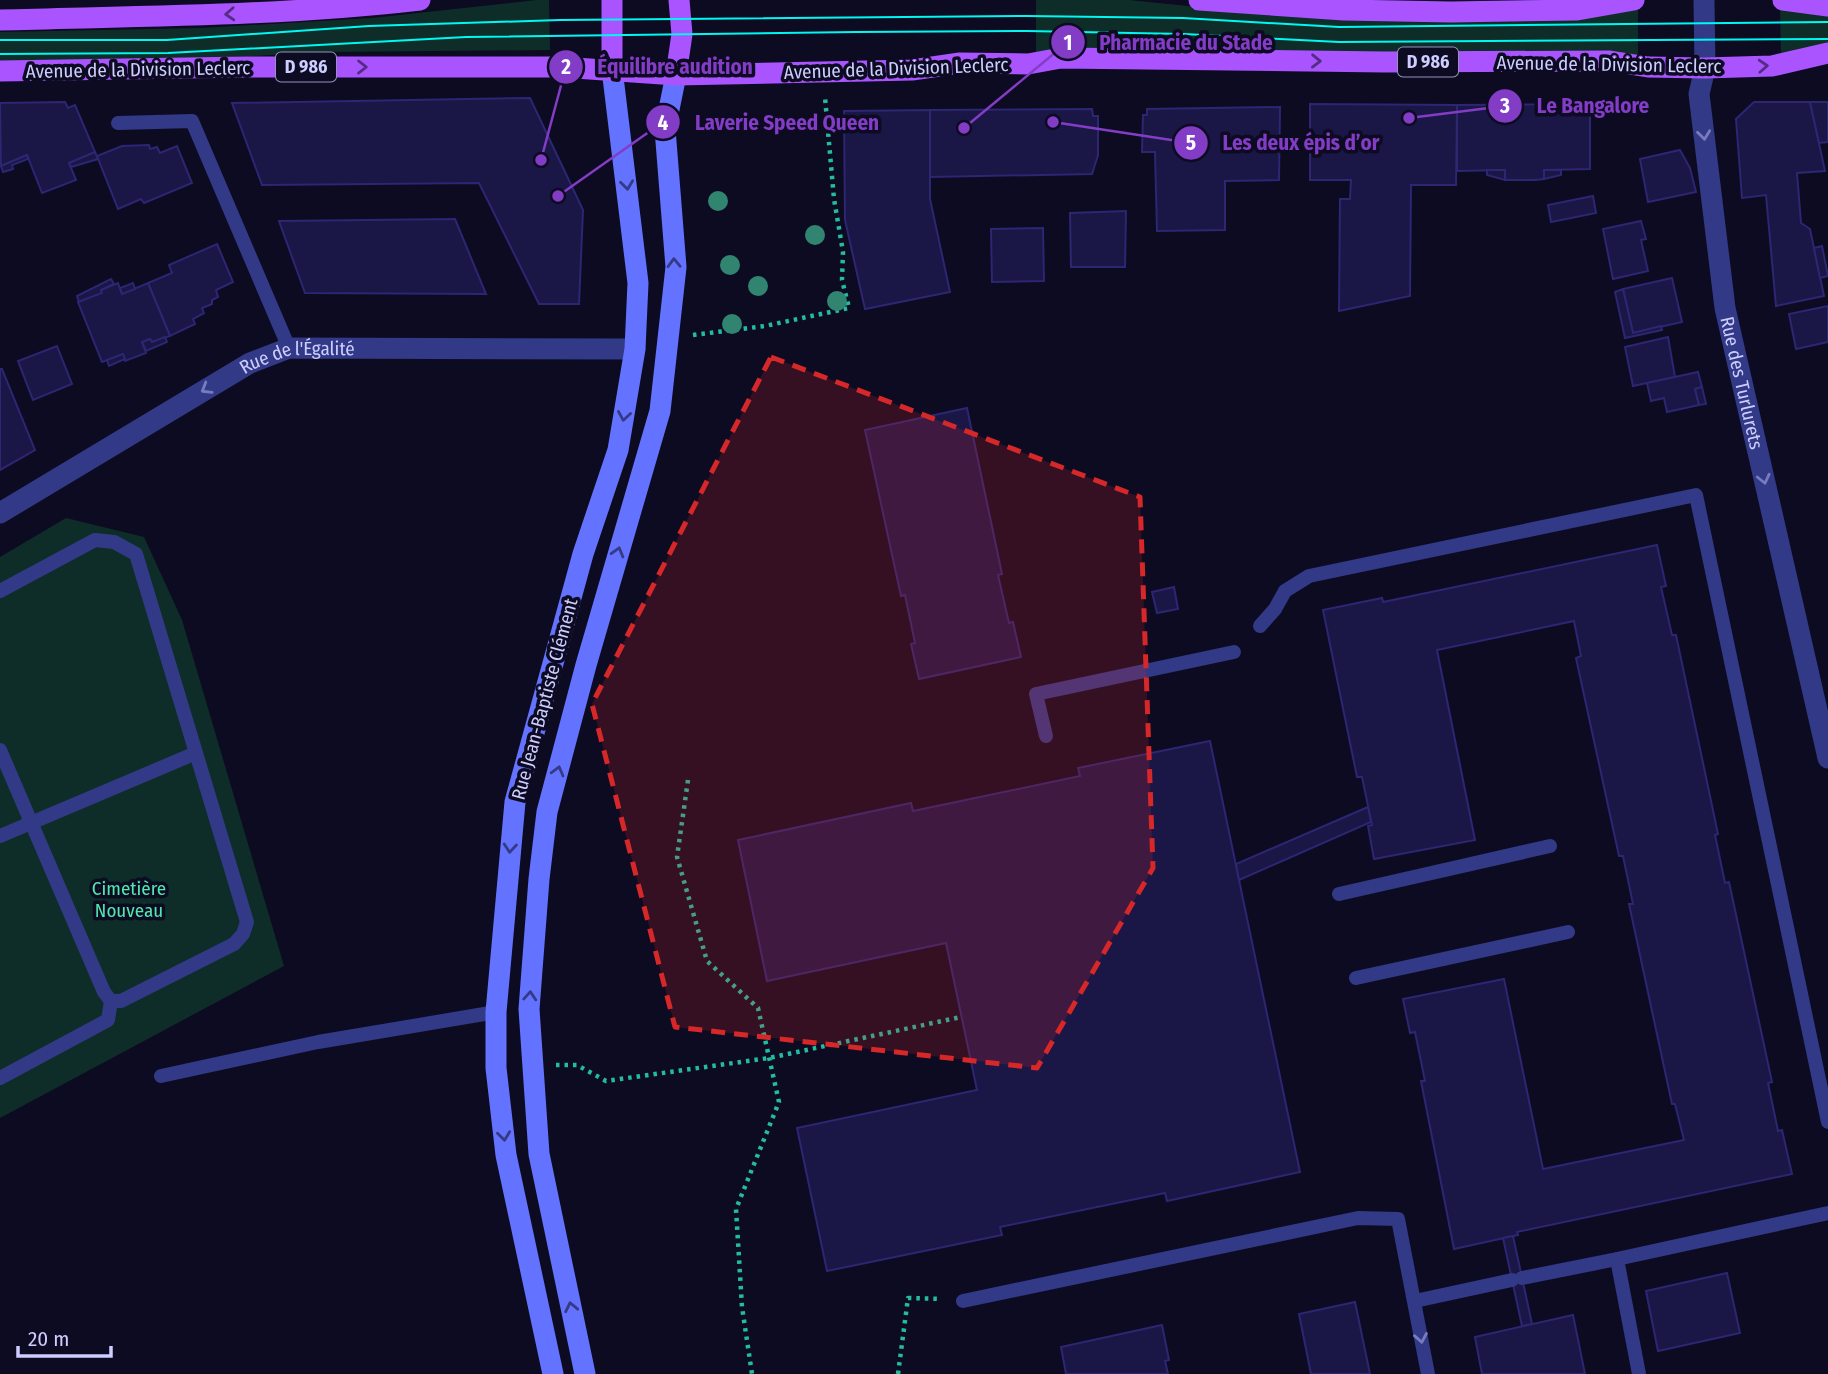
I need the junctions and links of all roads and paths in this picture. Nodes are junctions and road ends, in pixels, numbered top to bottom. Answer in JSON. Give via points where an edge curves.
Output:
{"nodes":[{"id":1,"x":420,"y":0,"type":"edge"},
{"id":2,"x":612,"y":0,"type":"edge"},
{"id":3,"x":679,"y":0,"type":"edge"},
{"id":4,"x":1634,"y":0,"type":"edge"},
{"id":5,"x":1703,"y":0,"type":"edge"},
{"id":6,"x":1783,"y":0,"type":"edge"},
{"id":7,"x":1212,"y":1,"type":"edge"},
{"id":8,"x":1828,"y":6,"type":"edge"},
{"id":9,"x":0,"y":20,"type":"edge"},
{"id":10,"x":1828,"y":53,"type":"edge"},
{"id":11,"x":1704,"y":68,"type":"junction"},
{"id":12,"x":612,"y":69,"type":"junction"},
{"id":13,"x":0,"y":71,"type":"edge"},
{"id":14,"x":822,"y":72,"type":"junction"},
{"id":15,"x":676,"y":75,"type":"junction"},
{"id":16,"x":118,"y":123,"type":"dead end"},
{"id":17,"x":669,"y":338,"type":"junction"},
{"id":18,"x":289,"y":348,"type":"junction"},
{"id":19,"x":635,"y":349,"type":"junction"},
{"id":20,"x":0,"y":513,"type":"edge"},
{"id":21,"x":0,"y":591,"type":"edge"},
{"id":22,"x":1260,"y":626,"type":"dead end"},
{"id":23,"x":1234,"y":652,"type":"dead end"},
{"id":24,"x":1046,"y":736,"type":"dead end"},
{"id":25,"x":0,"y":750,"type":"edge"},
{"id":26,"x":196,"y":753,"type":"junction"},
{"id":27,"x":1828,"y":758,"type":"edge"},
{"id":28,"x":688,"y":780,"type":"dead end"},
{"id":29,"x":31,"y":823,"type":"junction"},
{"id":30,"x":0,"y":836,"type":"edge"},
{"id":31,"x":1550,"y":846,"type":"dead end"},
{"id":32,"x":1339,"y":894,"type":"dead end"},
{"id":33,"x":1568,"y":932,"type":"dead end"},
{"id":34,"x":1356,"y":978,"type":"dead end"},
{"id":35,"x":111,"y":1001,"type":"junction"},
{"id":36,"x":495,"y":1012,"type":"junction"},
{"id":37,"x":961,"y":1017,"type":"dead end"},
{"id":38,"x":769,"y":1058,"type":"junction"},
{"id":39,"x":576,"y":1065,"type":"dead end"},
{"id":40,"x":161,"y":1076,"type":"dead end"},
{"id":41,"x":0,"y":1078,"type":"edge"},
{"id":42,"x":1828,"y":1122,"type":"edge"},
{"id":43,"x":1828,"y":1213,"type":"edge"},
{"id":44,"x":1617,"y":1259,"type":"junction"},
{"id":45,"x":963,"y":1301,"type":"joint"},
{"id":46,"x":1415,"y":1301,"type":"junction"},
{"id":47,"x":553,"y":1374,"type":"edge"},
{"id":48,"x":584,"y":1374,"type":"edge"},
{"id":49,"x":752,"y":1374,"type":"edge"},
{"id":50,"x":898,"y":1374,"type":"edge"},
{"id":51,"x":1428,"y":1374,"type":"edge"},
{"id":52,"x":1639,"y":1374,"type":"edge"}],
"edges":[{"from":1,"to":9,"type":"main road","one_way":true,"via":[[215,14]]},
{"from":2,"to":12,"type":"main road"},
{"from":3,"to":15,"type":"main road","via":[[682,34]]},
{"from":4,"to":7,"type":"main road","via":[[1577,10],[1465,12]]},
{"from":5,"to":11,"type":"street","name":"Rue des Turlurets"},
{"from":6,"to":8,"type":"main road"},
{"from":11,"to":10,"type":"main road","name":"Avenue de la Division Leclerc","number":"D 986","one_way":true,"via":[[1772,66]]},
{"from":14,"to":11,"type":"main road","name":"Avenue de la Division Leclerc","number":"D 986","one_way":true,"via":[[912,70],[960,63],[1028,64],[1060,58],[1610,61]]},
{"from":11,"to":27,"type":"street","name":"Rue des Turlurets","one_way":true,"via":[[1699,94],[1725,308]]},
{"from":13,"to":12,"type":"main road","name":"Avenue de la Division Leclerc","number":"D 986","one_way":true},
{"from":12,"to":15,"type":"main road","name":"Avenue de la Division Leclerc"},
{"from":12,"to":19,"type":"main road","name":"Rue Jean-Baptiste Clément","one_way":true,"via":[[638,283]]},
{"from":14,"to":15,"type":"main road","name":"Avenue de la Division Leclerc","number":"D 986"},
{"from":14,"to":17,"type":"path","via":[[843,252],[842,280],[849,308],[765,326]]},
{"from":17,"to":15,"type":"main road","name":"Rue Jean-Baptiste Clément","one_way":true,"via":[[676,267],[665,129]]},
{"from":16,"to":18,"type":"lane","via":[[191,121]]},
{"from":48,"to":17,"type":"main road","name":"Rue Jean-Baptiste Clément","one_way":true,"via":[[539,1154],[529,1009],[539,880],[551,799],[660,411]]},
{"from":18,"to":19,"type":"street","name":"Rue de l'Égalité"},
{"from":18,"to":20,"type":"street","name":"Rue de l'Égalité","one_way":true,"via":[[250,363]]},
{"from":19,"to":36,"type":"main road","name":"Rue Jean-Baptiste Clément","one_way":true,"via":[[618,450],[583,554],[515,802]]},
{"from":21,"to":26,"type":"lane","via":[[95,540],[114,542],[136,554]]},
{"from":22,"to":42,"type":"lane","via":[[1285,591],[1309,576],[1696,495]]},
{"from":23,"to":24,"type":"lane","via":[[1036,694]]},
{"from":25,"to":29,"type":"lane"},
{"from":26,"to":29,"type":"lane"},
{"from":26,"to":35,"type":"lane","via":[[247,922],[243,934],[234,944]]},
{"from":28,"to":38,"type":"path","via":[[677,858],[707,961],[758,1008]]},
{"from":29,"to":30,"type":"lane"},
{"from":29,"to":35,"type":"lane"},
{"from":31,"to":32,"type":"lane"},
{"from":33,"to":34,"type":"lane"},
{"from":35,"to":41,"type":"lane","via":[[107,1020]]},
{"from":36,"to":40,"type":"lane","via":[[318,1042]]},
{"from":36,"to":47,"type":"main road","name":"Rue Jean-Baptiste Clément","one_way":true,"via":[[506,1155]]},
{"from":37,"to":38,"type":"path"},
{"from":38,"to":39,"type":"path","via":[[606,1081]]},
{"from":38,"to":49,"type":"path","via":[[779,1102],[736,1209]]},
{"from":43,"to":44,"type":"lane"},
{"from":44,"to":46,"type":"lane"},
{"from":44,"to":52,"type":"lane"},
{"from":45,"to":46,"type":"lane","via":[[1358,1218],[1398,1219]]},
{"from":45,"to":50,"type":"path","via":[[908,1298]]},
{"from":46,"to":51,"type":"lane","one_way":true}]}
